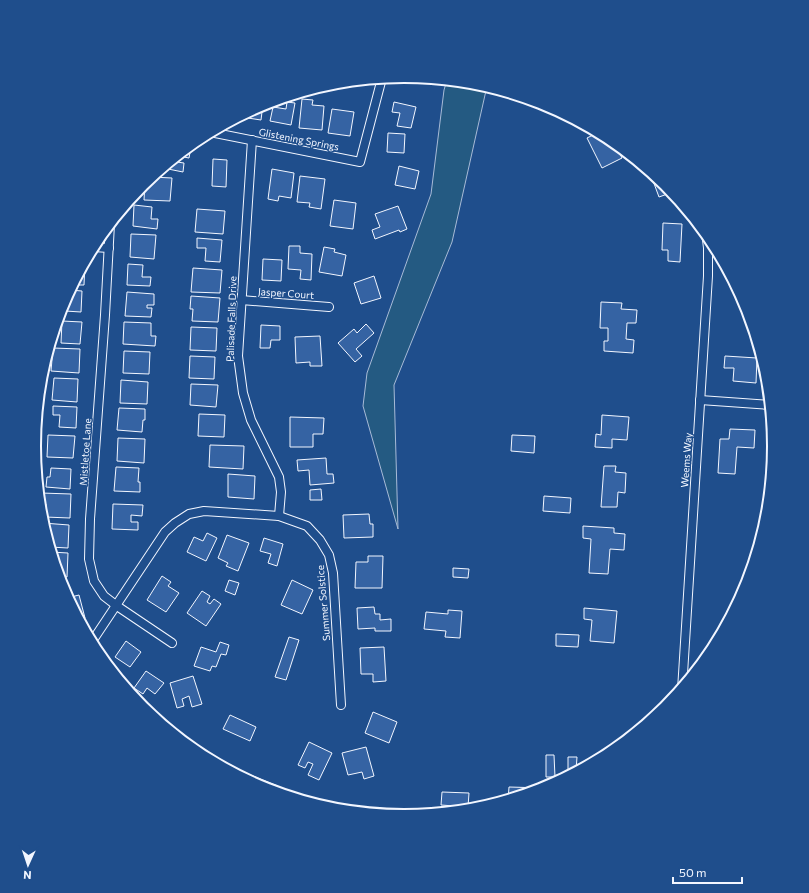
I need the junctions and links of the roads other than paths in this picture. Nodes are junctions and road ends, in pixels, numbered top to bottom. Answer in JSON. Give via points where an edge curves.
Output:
{"nodes":[{"id":1,"x":380,"y":84,"type":"edge"},
{"id":2,"x":220,"y":134,"type":"edge"},
{"id":3,"x":252,"y":140,"type":"junction"},
{"id":4,"x":110,"y":234,"type":"edge"},
{"id":5,"x":708,"y":246,"type":"edge"},
{"id":6,"x":101,"y":247,"type":"edge"},
{"id":7,"x":109,"y":248,"type":"junction"},
{"id":8,"x":241,"y":300,"type":"junction"},
{"id":9,"x":329,"y":307,"type":"dead end"},
{"id":10,"x":700,"y":400,"type":"junction"},
{"id":11,"x":765,"y":405,"type":"edge"},
{"id":12,"x":279,"y":516,"type":"junction"},
{"id":13,"x":117,"y":606,"type":"junction"},
{"id":14,"x":95,"y":637,"type":"edge"},
{"id":15,"x":172,"y":643,"type":"dead end"},
{"id":16,"x":683,"y":680,"type":"edge"},
{"id":17,"x":341,"y":705,"type":"dead end"}],
"edges":[{"from":1,"to":3,"type":"street","name":"Glistening Springs","via":[[360,162]]},
{"from":2,"to":3,"type":"street","name":"Glistening Springs"},
{"from":3,"to":8,"type":"street","name":"Palisade Falls Drive"},
{"from":4,"to":7,"type":"street","name":"Mistletoe Lane"},
{"from":5,"to":10,"type":"street","name":"Weems Way"},
{"from":6,"to":7,"type":"street"},
{"from":7,"to":13,"type":"street","name":"Mistletoe Lane","via":[[89,559],[94,581],[104,596]]},
{"from":8,"to":9,"type":"street","name":"Jasper Court"},
{"from":8,"to":12,"type":"street","name":"Palisade Falls Drive","via":[[238,356],[243,392],[251,420],[279,477]]},
{"from":10,"to":11,"type":"street"},
{"from":10,"to":16,"type":"street","name":"Weems Way"},
{"from":12,"to":13,"type":"street","name":"Summer Solstice","via":[[204,511],[189,514],[165,532]]},
{"from":12,"to":17,"type":"street","name":"Summer Solstice","via":[[307,526],[329,555],[333,572]]},
{"from":13,"to":14,"type":"street","name":"Summer Solstice"},
{"from":13,"to":15,"type":"street","name":"Mistletoe Lane"}]}
